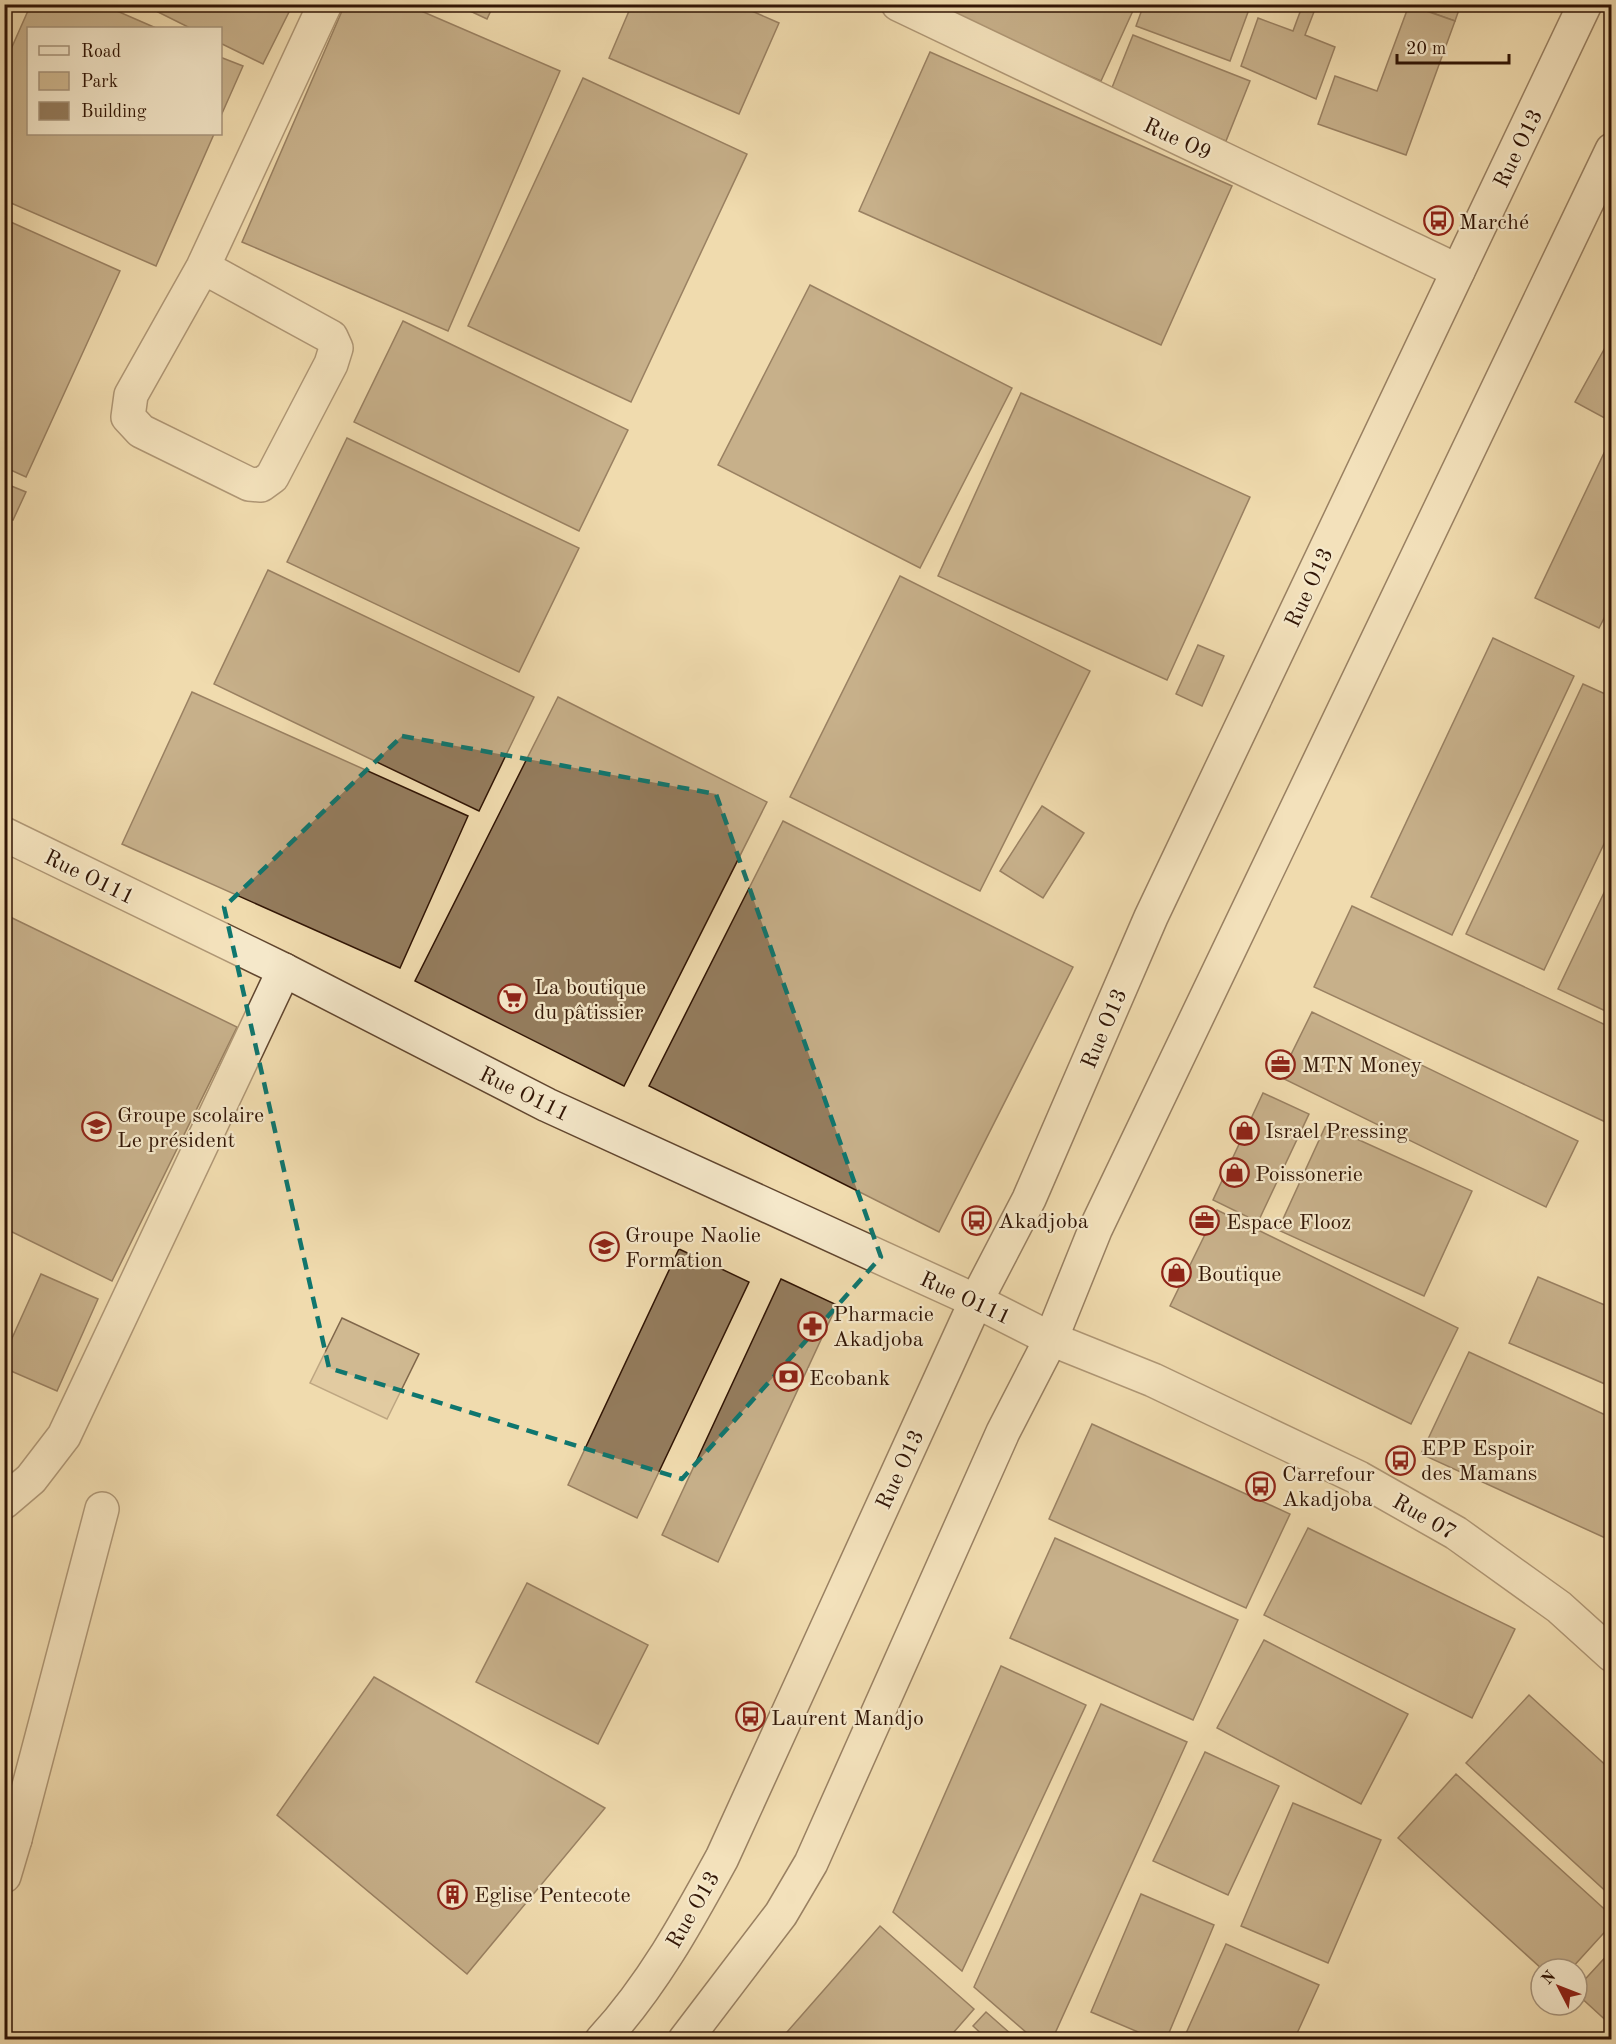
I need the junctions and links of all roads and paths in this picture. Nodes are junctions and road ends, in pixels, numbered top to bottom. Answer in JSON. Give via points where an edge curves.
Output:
{"nodes":[{"id":1,"x":325,"y":4,"type":"edge"},
{"id":2,"x":898,"y":4,"type":"edge"},
{"id":3,"x":1586,"y":4,"type":"edge"},
{"id":4,"x":1611,"y":150,"type":"edge"},
{"id":5,"x":203,"y":267,"type":"junction"},
{"id":6,"x":1458,"y":271,"type":"junction"},
{"id":7,"x":4,"y":834,"type":"edge"},
{"id":8,"x":284,"y":970,"type":"junction"},
{"id":9,"x":976,"y":1300,"type":"junction"},
{"id":10,"x":1051,"y":1339,"type":"junction"},
{"id":11,"x":4,"y":1502,"type":"edge"},
{"id":12,"x":102,"y":1509,"type":"dead end"},
{"id":13,"x":1611,"y":1655,"type":"edge"},
{"id":14,"x":10,"y":1837,"type":"edge"},
{"id":15,"x":4,"y":1876,"type":"edge"},
{"id":16,"x":602,"y":2040,"type":"edge"},
{"id":17,"x":685,"y":2040,"type":"edge"}],
"edges":[{"from":1,"to":5,"type":"main road"},
{"from":2,"to":6,"type":"main road","name":"Rue O9"},
{"from":3,"to":6,"type":"main road","name":"Rue O13"},
{"from":4,"to":10,"type":"main road","via":[[1095,1230]]},
{"from":5,"to":5,"type":"main road","via":[[331,337],[336,348],[272,477],[261,485],[249,484],[141,431],[128,417],[131,395]]},
{"from":6,"to":9,"type":"main road","name":"Rue O13","via":[[1151,917],[1029,1199]]},
{"from":7,"to":8,"type":"main road","name":"Rue O111"},
{"from":8,"to":9,"type":"main road","name":"Rue O111","via":[[547,1105]]},
{"from":8,"to":11,"type":"main road","via":[[64,1436],[31,1479]]},
{"from":9,"to":10,"type":"main road","name":"Rue O111"},
{"from":9,"to":16,"type":"main road","name":"Rue O13","via":[[722,1858],[644,1989]]},
{"from":10,"to":13,"type":"main road","name":"Rue 07","via":[[1153,1380],[1378,1489],[1456,1533],[1559,1607]]},
{"from":10,"to":17,"type":"main road","via":[[1003,1432],[811,1863],[781,1914]]},
{"from":12,"to":14,"type":"main road"},
{"from":14,"to":15,"type":"main road"}]}
